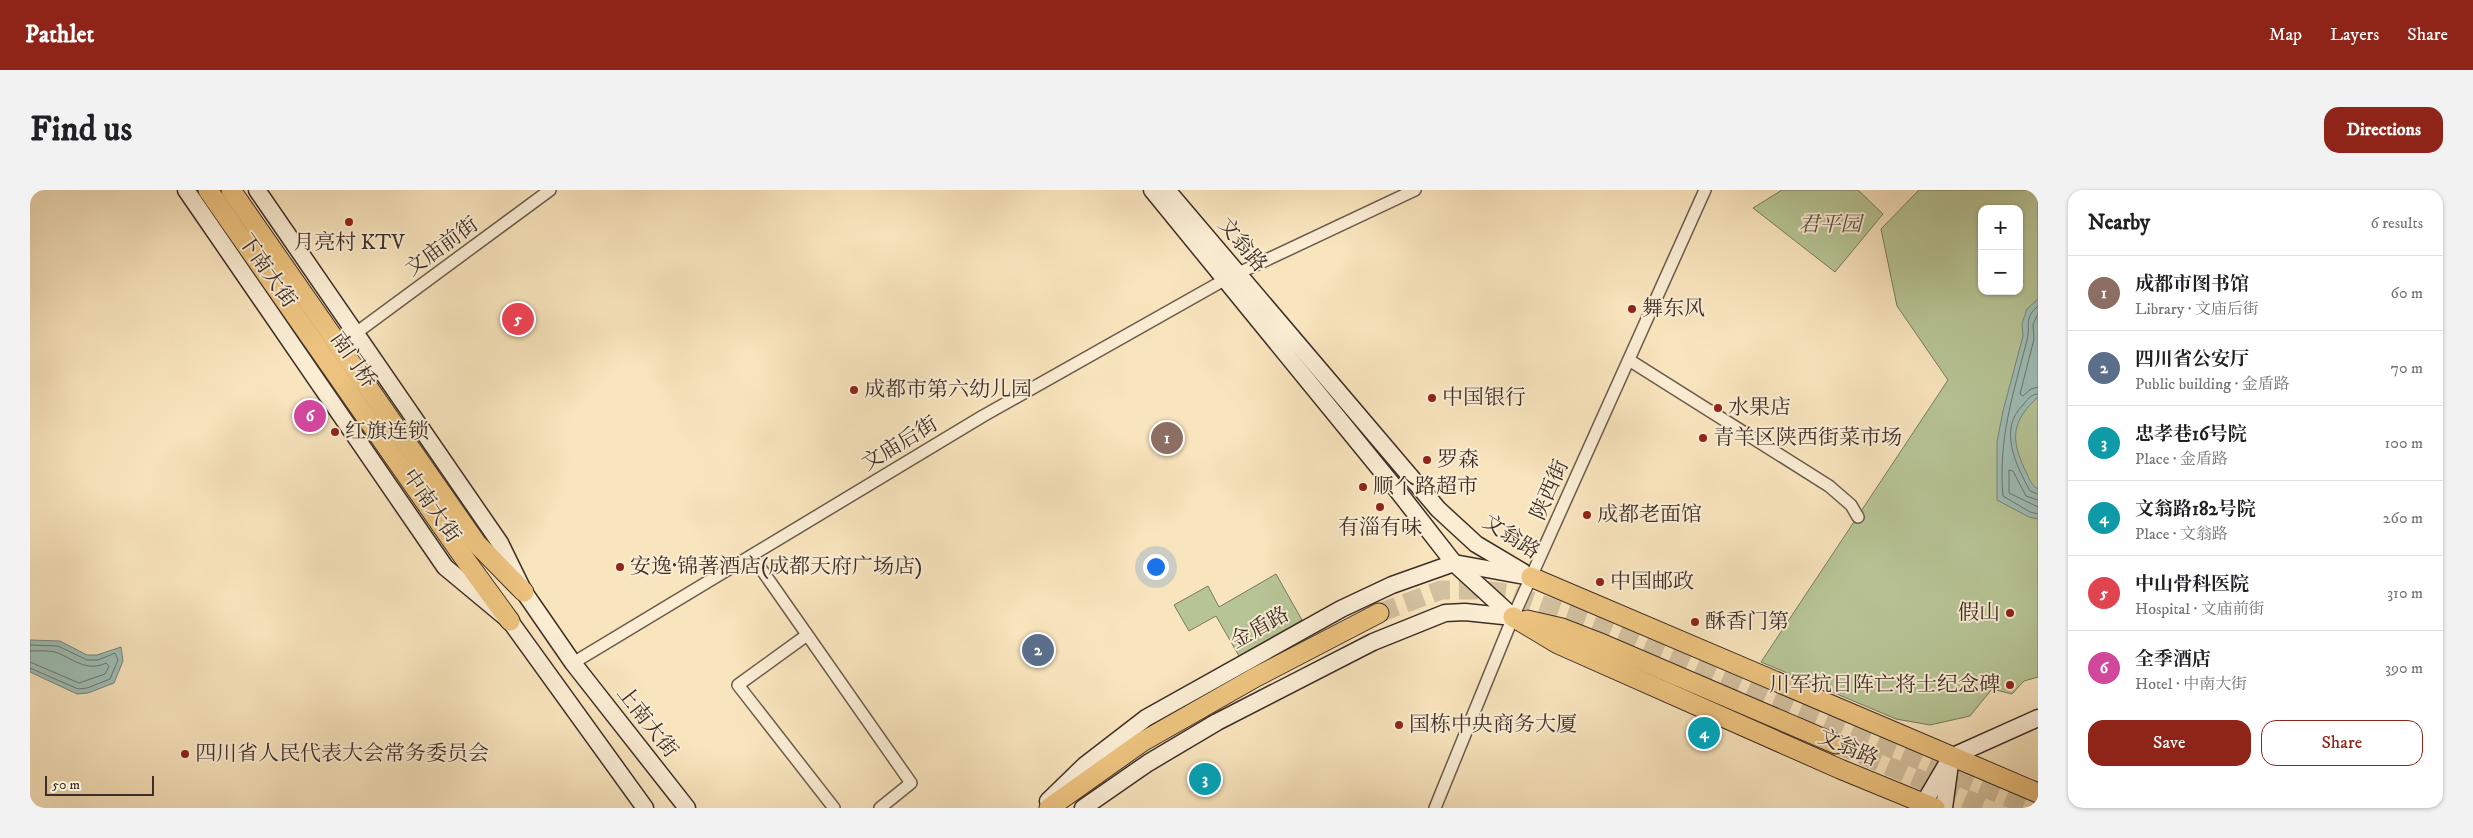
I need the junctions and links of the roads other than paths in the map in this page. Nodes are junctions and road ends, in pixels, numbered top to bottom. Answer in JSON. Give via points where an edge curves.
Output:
{"nodes":[{"id":1,"x":186,"y":190,"type":"edge"},
{"id":2,"x":208,"y":190,"type":"edge"},
{"id":3,"x":230,"y":190,"type":"edge"},
{"id":4,"x":257,"y":190,"type":"edge"},
{"id":5,"x":550,"y":190,"type":"edge"},
{"id":6,"x":1152,"y":190,"type":"edge"},
{"id":7,"x":1167,"y":190,"type":"edge"},
{"id":8,"x":1415,"y":190,"type":"edge"},
{"id":9,"x":1704,"y":190,"type":"edge"},
{"id":10,"x":1232,"y":277,"type":"junction"},
{"id":11,"x":356,"y":333,"type":"junction"},
{"id":12,"x":1628,"y":360,"type":"junction"},
{"id":13,"x":314,"y":377,"type":"joint"},
{"id":14,"x":1858,"y":517,"type":"dead end"},
{"id":15,"x":477,"y":544,"type":"joint"},
{"id":16,"x":462,"y":555,"type":"joint"},
{"id":17,"x":752,"y":556,"type":"junction"},
{"id":18,"x":1454,"y":563,"type":"junction"},
{"id":19,"x":1531,"y":578,"type":"junction"},
{"id":20,"x":524,"y":592,"type":"junction"},
{"id":21,"x":1379,"y":613,"type":"tunnel mouth"},
{"id":22,"x":1513,"y":617,"type":"junction"},
{"id":23,"x":510,"y":621,"type":"junction"},
{"id":24,"x":807,"y":635,"type":"junction"},
{"id":25,"x":573,"y":663,"type":"junction"},
{"id":26,"x":2038,"y":718,"type":"edge"},
{"id":27,"x":1836,"y":744,"type":"tunnel mouth"},
{"id":28,"x":1950,"y":757,"type":"junction"},
{"id":29,"x":2038,"y":793,"type":"edge"},
{"id":30,"x":1926,"y":807,"type":"edge"},
{"id":31,"x":645,"y":808,"type":"edge"},
{"id":32,"x":687,"y":808,"type":"edge"},
{"id":33,"x":834,"y":808,"type":"edge"},
{"id":34,"x":880,"y":808,"type":"edge"},
{"id":35,"x":1042,"y":808,"type":"edge"},
{"id":36,"x":1049,"y":808,"type":"edge"},
{"id":37,"x":1083,"y":808,"type":"edge"},
{"id":38,"x":1436,"y":808,"type":"edge"},
{"id":39,"x":1944,"y":808,"type":"edge"}],
"edges":[{"from":1,"to":13,"type":"main road","name":"下南大街"},
{"from":2,"to":16,"type":"main road","name":"南门桥"},
{"from":3,"to":15,"type":"main road","name":"南门桥"},
{"from":4,"to":11,"type":"main road","name":"下南大街"},
{"from":5,"to":11,"type":"street","name":"文庙前街"},
{"from":6,"to":10,"type":"main road","name":"文翁路"},
{"from":7,"to":10,"type":"main road","name":"文翁路"},
{"from":8,"to":10,"type":"street","name":"文庙后街"},
{"from":9,"to":12,"type":"street","name":"陕西街"},
{"from":10,"to":17,"type":"street","name":"文庙后街","via":[[983,416]]},
{"from":10,"to":18,"type":"main road","name":"文翁路"},
{"from":10,"to":19,"type":"main road","name":"文翁路","via":[[1438,509],[1476,544]]},
{"from":11,"to":20,"type":"main road","name":"中南大街","via":[[500,543]]},
{"from":12,"to":14,"type":"street","via":[[1829,486]]},
{"from":12,"to":19,"type":"street","name":"陕西街"},
{"from":13,"to":23,"type":"main road","name":"中南大街","via":[[446,567]]},
{"from":15,"to":20,"type":"main road","name":"中南大街"},
{"from":16,"to":23,"type":"main road","name":"中南大街"},
{"from":17,"to":24,"type":"street"},
{"from":17,"to":25,"type":"street","name":"文庙后街"},
{"from":18,"to":19,"type":"main road"},
{"from":18,"to":22,"type":"main road","name":"文翁路"},
{"from":18,"to":35,"type":"main road","name":"金盾路","via":[[1392,585],[1341,609],[1146,718],[1085,765]]},
{"from":19,"to":22,"type":"street","name":"陕西街"},
{"from":19,"to":28,"type":"main road","name":"文翁路"},
{"from":20,"to":25,"type":"main road","name":"中南大街"},
{"from":21,"to":36,"type":"main road","name":"金盾路","via":[[1256,677],[1142,742]]},
{"from":22,"to":27,"type":"main road","name":"文翁路","via":[[1562,628],[1598,642]]},
{"from":22,"to":30,"type":"main road","name":"文翁路","via":[[1558,644]]},
{"from":22,"to":37,"type":"main road","via":[[1445,613],[1373,642],[1217,722],[1148,763]]},
{"from":22,"to":38,"type":"street","name":"陕西街"},
{"from":23,"to":31,"type":"main road","name":"中南大街"},
{"from":24,"to":33,"type":"street","via":[[738,685]]},
{"from":24,"to":34,"type":"street","via":[[911,783]]},
{"from":25,"to":32,"type":"main road","name":"上南大街"},
{"from":26,"to":28,"type":"main road"},
{"from":28,"to":29,"type":"main road","name":"文翁路"},
{"from":28,"to":30,"type":"main road"},
{"from":28,"to":39,"type":"main road"}]}
